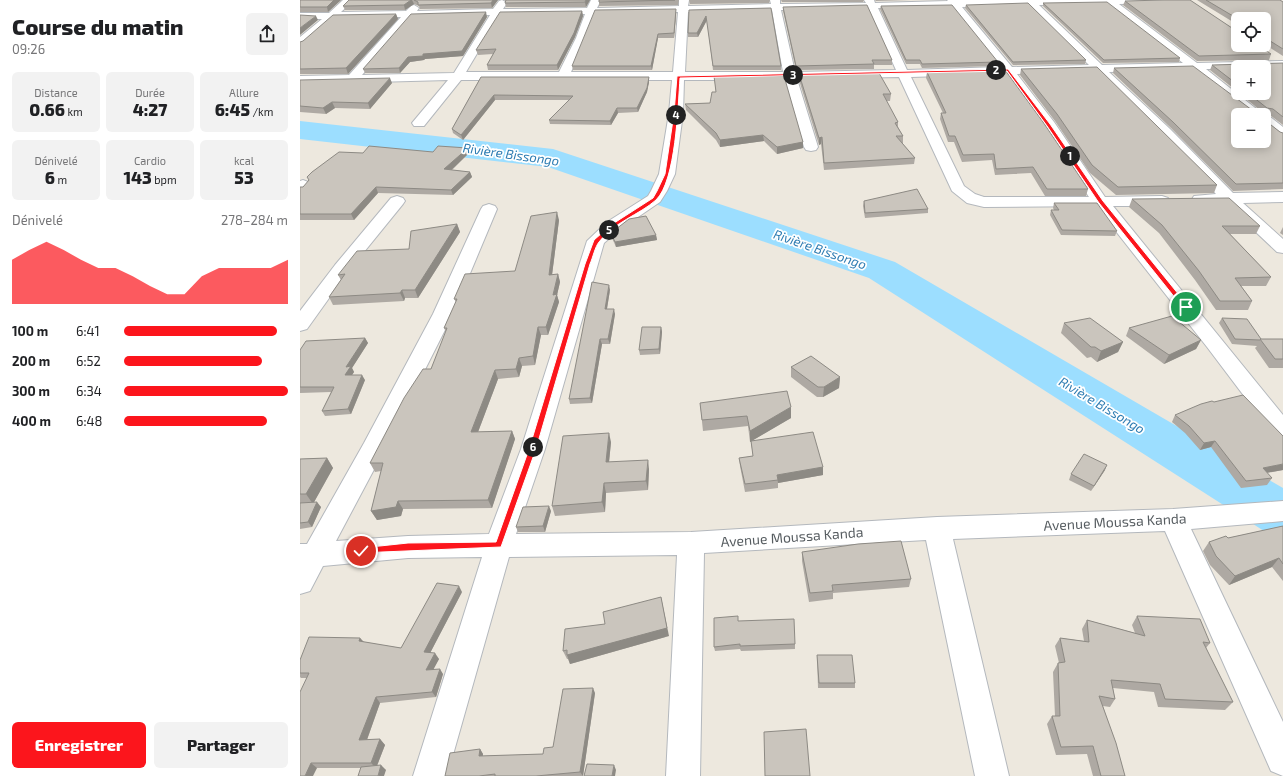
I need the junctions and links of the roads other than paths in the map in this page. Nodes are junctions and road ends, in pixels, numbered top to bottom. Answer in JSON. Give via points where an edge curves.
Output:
{"nodes":[{"id":1,"x":349,"y":0,"type":"edge"},
{"id":2,"x":421,"y":0,"type":"edge"},
{"id":3,"x":504,"y":0,"type":"edge"},
{"id":4,"x":596,"y":0,"type":"edge"},
{"id":5,"x":1167,"y":0,"type":"edge"},
{"id":6,"x":1029,"y":1,"type":"edge"},
{"id":7,"x":1109,"y":1,"type":"edge"},
{"id":8,"x":870,"y":2,"type":"edge"},
{"id":9,"x":953,"y":2,"type":"edge"},
{"id":10,"x":775,"y":3,"type":"edge"},
{"id":11,"x":683,"y":4,"type":"edge"},
{"id":12,"x":591,"y":10,"type":"junction"},
{"id":13,"x":496,"y":13,"type":"junction"},
{"id":14,"x":407,"y":15,"type":"junction"},
{"id":15,"x":300,"y":16,"type":"edge"},
{"id":16,"x":330,"y":16,"type":"junction"},
{"id":17,"x":300,"y":43,"type":"edge"},
{"id":18,"x":1270,"y":54,"type":"edge"},
{"id":19,"x":1283,"y":63,"type":"edge"},
{"id":20,"x":1195,"y":66,"type":"junction"},
{"id":21,"x":1099,"y":68,"type":"junction"},
{"id":22,"x":1008,"y":70,"type":"junction"},
{"id":23,"x":902,"y":72,"type":"junction"},
{"id":24,"x":458,"y":76,"type":"junction"},
{"id":25,"x":563,"y":76,"type":"junction"},
{"id":26,"x":788,"y":76,"type":"junction"},
{"id":27,"x":678,"y":77,"type":"junction"},
{"id":28,"x":352,"y":79,"type":"junction"},
{"id":29,"x":300,"y":80,"type":"edge"},
{"id":30,"x":1249,"y":108,"type":"edge"},
{"id":31,"x":420,"y":123,"type":"dead end"},
{"id":32,"x":1271,"y":125,"type":"edge"},
{"id":33,"x":1283,"y":134,"type":"edge"},
{"id":34,"x":811,"y":147,"type":"dead end"},
{"id":35,"x":1283,"y":197,"type":"edge"},
{"id":36,"x":1229,"y":198,"type":"junction"},
{"id":37,"x":397,"y":201,"type":"dead end"},
{"id":38,"x":1101,"y":202,"type":"junction"},
{"id":39,"x":489,"y":209,"type":"dead end"},
{"id":40,"x":1283,"y":248,"type":"edge"},
{"id":41,"x":300,"y":325,"type":"edge"},
{"id":42,"x":1283,"y":431,"type":"edge"},
{"id":43,"x":1283,"y":511,"type":"edge"},
{"id":44,"x":1173,"y":520,"type":"junction"},
{"id":45,"x":937,"y":528,"type":"junction"},
{"id":46,"x":691,"y":543,"type":"junction"},
{"id":47,"x":499,"y":545,"type":"junction"},
{"id":48,"x":307,"y":556,"type":"edge"},
{"id":49,"x":300,"y":582,"type":"edge"},
{"id":50,"x":1283,"y":759,"type":"edge"},
{"id":51,"x":430,"y":776,"type":"edge"},
{"id":52,"x":683,"y":776,"type":"edge"},
{"id":53,"x":992,"y":776,"type":"edge"}],
"edges":[{"from":1,"to":16,"type":"street"},
{"from":2,"to":14,"type":"street"},
{"from":3,"to":13,"type":"street"},
{"from":4,"to":12,"type":"street"},
{"from":5,"to":7,"type":"street"},
{"from":6,"to":7,"type":"street"},
{"from":6,"to":9,"type":"street"},
{"from":6,"to":21,"type":"street"},
{"from":7,"to":20,"type":"street"},
{"from":8,"to":9,"type":"street"},
{"from":8,"to":10,"type":"street"},
{"from":8,"to":23,"type":"street"},
{"from":9,"to":22,"type":"street"},
{"from":10,"to":11,"type":"street"},
{"from":10,"to":26,"type":"street"},
{"from":11,"to":12,"type":"street"},
{"from":11,"to":27,"type":"street"},
{"from":12,"to":13,"type":"street"},
{"from":12,"to":25,"type":"street","via":[[582,38]]},
{"from":13,"to":14,"type":"street"},
{"from":13,"to":24,"type":"street"},
{"from":14,"to":16,"type":"street"},
{"from":14,"to":28,"type":"street"},
{"from":15,"to":16,"type":"street"},
{"from":16,"to":17,"type":"street"},
{"from":18,"to":19,"type":"street"},
{"from":19,"to":20,"type":"street"},
{"from":20,"to":21,"type":"street"},
{"from":20,"to":30,"type":"street"},
{"from":21,"to":22,"type":"street"},
{"from":21,"to":36,"type":"street","via":[[1166,132]]},
{"from":22,"to":23,"type":"street"},
{"from":22,"to":38,"type":"street"},
{"from":23,"to":26,"type":"street"},
{"from":23,"to":38,"type":"street","via":[[957,188],[968,198],[984,202]]},
{"from":24,"to":25,"type":"street"},
{"from":24,"to":28,"type":"street"},
{"from":24,"to":31,"type":"street"},
{"from":25,"to":27,"type":"street"},
{"from":26,"to":27,"type":"street"},
{"from":26,"to":34,"type":"street"},
{"from":27,"to":47,"type":"street","via":[[676,113],[667,174],[654,198],[613,226],[596,242],[533,449]]},
{"from":28,"to":29,"type":"street"},
{"from":32,"to":33,"type":"street"},
{"from":35,"to":36,"type":"street"},
{"from":36,"to":38,"type":"street"},
{"from":36,"to":40,"type":"street"},
{"from":37,"to":41,"type":"street","via":[[341,269]]},
{"from":38,"to":42,"type":"street"},
{"from":39,"to":48,"type":"street","via":[[443,314],[375,445]]},
{"from":43,"to":44,"type":"street","name":"Avenue Moussa Kanda"},
{"from":44,"to":45,"type":"street","name":"Avenue Moussa Kanda"},
{"from":44,"to":50,"type":"street"},
{"from":45,"to":46,"type":"street","name":"Avenue Moussa Kanda"},
{"from":45,"to":53,"type":"street"},
{"from":46,"to":47,"type":"street","name":"Avenue Moussa Kanda"},
{"from":46,"to":52,"type":"street"},
{"from":47,"to":48,"type":"street","name":"Avenue Moussa Kanda","via":[[408,547]]},
{"from":47,"to":51,"type":"street"},
{"from":48,"to":49,"type":"street"}]}
